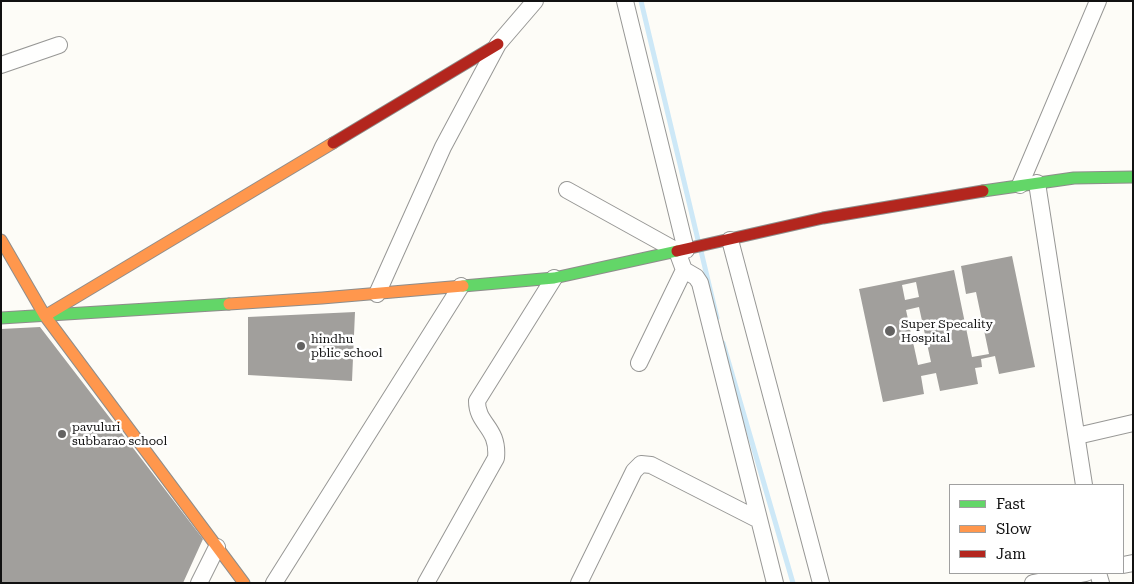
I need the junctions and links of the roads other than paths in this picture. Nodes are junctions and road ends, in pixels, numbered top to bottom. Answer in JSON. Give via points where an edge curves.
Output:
{"nodes":[{"id":1,"x":535,"y":1,"type":"edge"},
{"id":2,"x":625,"y":1,"type":"edge"},
{"id":3,"x":1098,"y":1,"type":"edge"},
{"id":4,"x":59,"y":44,"type":"dead end"},
{"id":5,"x":498,"y":44,"type":"junction"},
{"id":6,"x":1,"y":65,"type":"edge"},
{"id":7,"x":1133,"y":177,"type":"edge"},
{"id":8,"x":1037,"y":183,"type":"junction"},
{"id":9,"x":1020,"y":186,"type":"junction"},
{"id":10,"x":567,"y":190,"type":"dead end"},
{"id":11,"x":1,"y":240,"type":"edge"},
{"id":12,"x":727,"y":240,"type":"junction"},
{"id":13,"x":685,"y":250,"type":"junction"},
{"id":14,"x":684,"y":270,"type":"junction"},
{"id":15,"x":554,"y":278,"type":"junction"},
{"id":16,"x":461,"y":286,"type":"junction"},
{"id":17,"x":376,"y":294,"type":"junction"},
{"id":18,"x":45,"y":316,"type":"junction"},
{"id":19,"x":1,"y":318,"type":"edge"},
{"id":20,"x":639,"y":363,"type":"dead end"},
{"id":21,"x":1133,"y":424,"type":"edge"},
{"id":22,"x":1076,"y":436,"type":"junction"},
{"id":23,"x":1084,"y":484,"type":"edge"},
{"id":24,"x":759,"y":520,"type":"junction"},
{"id":25,"x":217,"y":547,"type":"junction"},
{"id":26,"x":1081,"y":574,"type":"edge"},
{"id":27,"x":199,"y":583,"type":"edge"},
{"id":28,"x":244,"y":583,"type":"edge"},
{"id":29,"x":274,"y":583,"type":"edge"},
{"id":30,"x":426,"y":583,"type":"edge"},
{"id":31,"x":579,"y":583,"type":"edge"},
{"id":32,"x":775,"y":583,"type":"edge"},
{"id":33,"x":821,"y":583,"type":"edge"},
{"id":34,"x":1033,"y":583,"type":"edge"}],
"edges":[{"from":1,"to":5,"type":"street"},
{"from":2,"to":13,"type":"street"},
{"from":3,"to":9,"type":"street"},
{"from":4,"to":6,"type":"street"},
{"from":5,"to":17,"type":"street","via":[[443,148]]},
{"from":5,"to":18,"type":"main road"},
{"from":7,"to":8,"type":"main road","via":[[1074,178]]},
{"from":8,"to":9,"type":"main road"},
{"from":8,"to":22,"type":"street"},
{"from":9,"to":12,"type":"main road","via":[[823,218]]},
{"from":10,"to":13,"type":"street"},
{"from":11,"to":18,"type":"main road"},
{"from":12,"to":13,"type":"main road"},
{"from":12,"to":33,"type":"street"},
{"from":13,"to":14,"type":"street"},
{"from":13,"to":15,"type":"main road"},
{"from":14,"to":20,"type":"street"},
{"from":14,"to":24,"type":"street","via":[[700,283]]},
{"from":15,"to":16,"type":"main road"},
{"from":15,"to":30,"type":"street","via":[[477,401],[477,411],[497,446],[496,458]]},
{"from":16,"to":17,"type":"main road"},
{"from":16,"to":29,"type":"street"},
{"from":17,"to":18,"type":"main road"},
{"from":18,"to":19,"type":"main road"},
{"from":18,"to":25,"type":"main road"},
{"from":21,"to":22,"type":"street"},
{"from":22,"to":23,"type":"street"},
{"from":24,"to":31,"type":"street","via":[[652,464],[641,464],[634,472]]},
{"from":24,"to":32,"type":"street"},
{"from":25,"to":27,"type":"street"},
{"from":25,"to":28,"type":"main road"},
{"from":26,"to":34,"type":"street"}]}
